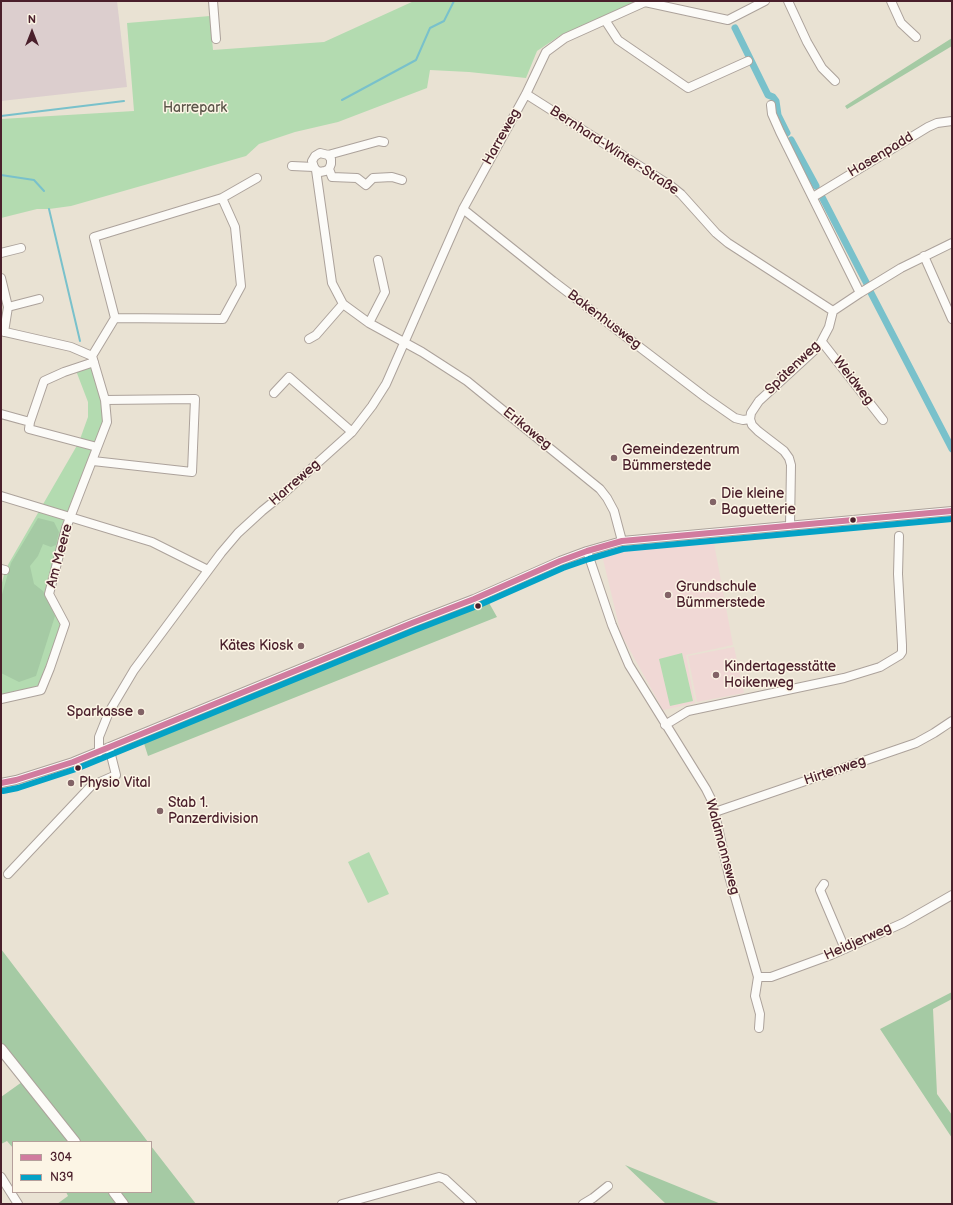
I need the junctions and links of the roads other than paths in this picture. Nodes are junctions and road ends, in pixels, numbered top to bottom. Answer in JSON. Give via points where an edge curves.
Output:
{"nodes":[{"id":1,"x":212,"y":1,"type":"edge"},
{"id":2,"x":765,"y":1,"type":"edge"},
{"id":3,"x":788,"y":1,"type":"edge"},
{"id":4,"x":891,"y":1,"type":"edge"},
{"id":5,"x":605,"y":20,"type":"junction"},
{"id":6,"x":916,"y":37,"type":"dead end"},
{"id":7,"x":216,"y":39,"type":"dead end"},
{"id":8,"x":748,"y":61,"type":"dead end"},
{"id":9,"x":835,"y":81,"type":"dead end"},
{"id":10,"x":526,"y":94,"type":"junction"},
{"id":11,"x":771,"y":105,"type":"dead end"},
{"id":12,"x":952,"y":121,"type":"edge"},
{"id":13,"x":384,"y":142,"type":"dead end"},
{"id":14,"x":328,"y":155,"type":"junction"},
{"id":15,"x":292,"y":166,"type":"dead end"},
{"id":16,"x":315,"y":169,"type":"junction"},
{"id":17,"x":329,"y":169,"type":"junction"},
{"id":18,"x":258,"y":178,"type":"dead end"},
{"id":19,"x":402,"y":180,"type":"dead end"},
{"id":20,"x":813,"y":197,"type":"junction"},
{"id":21,"x":222,"y":198,"type":"junction"},
{"id":22,"x":463,"y":209,"type":"junction"},
{"id":23,"x":952,"y":243,"type":"edge"},
{"id":24,"x":21,"y":248,"type":"dead end"},
{"id":25,"x":1,"y":253,"type":"edge"},
{"id":26,"x":924,"y":256,"type":"junction"},
{"id":27,"x":378,"y":260,"type":"dead end"},
{"id":28,"x":1,"y":278,"type":"edge"},
{"id":29,"x":860,"y":292,"type":"junction"},
{"id":30,"x":38,"y":299,"type":"dead end"},
{"id":31,"x":343,"y":304,"type":"junction"},
{"id":32,"x":8,"y":307,"type":"junction"},
{"id":33,"x":833,"y":311,"type":"junction"},
{"id":34,"x":115,"y":318,"type":"junction"},
{"id":35,"x":952,"y":319,"type":"edge"},
{"id":36,"x":369,"y":323,"type":"junction"},
{"id":37,"x":3,"y":331,"type":"edge"},
{"id":38,"x":309,"y":339,"type":"dead end"},
{"id":39,"x":404,"y":342,"type":"junction"},
{"id":40,"x":822,"y":342,"type":"junction"},
{"id":41,"x":93,"y":359,"type":"junction"},
{"id":42,"x":274,"y":393,"type":"dead end"},
{"id":43,"x":106,"y":400,"type":"junction"},
{"id":44,"x":1,"y":414,"type":"edge"},
{"id":45,"x":750,"y":419,"type":"junction"},
{"id":46,"x":883,"y":420,"type":"dead end"},
{"id":47,"x":30,"y":422,"type":"junction"},
{"id":48,"x":352,"y":432,"type":"junction"},
{"id":49,"x":97,"y":447,"type":"junction"},
{"id":50,"x":93,"y":461,"type":"junction"},
{"id":51,"x":1,"y":496,"type":"edge"},
{"id":52,"x":952,"y":510,"type":"edge"},
{"id":53,"x":70,"y":517,"type":"junction"},
{"id":54,"x":790,"y":526,"type":"junction"},
{"id":55,"x":899,"y":536,"type":"dead end"},
{"id":56,"x":622,"y":541,"type":"junction"},
{"id":57,"x":587,"y":551,"type":"junction"},
{"id":58,"x":208,"y":570,"type":"junction"},
{"id":59,"x":1,"y":699,"type":"edge"},
{"id":60,"x":952,"y":721,"type":"edge"},
{"id":61,"x":665,"y":725,"type":"junction"},
{"id":62,"x":109,"y":748,"type":"junction"},
{"id":63,"x":99,"y":752,"type":"junction"},
{"id":64,"x":1,"y":783,"type":"edge"},
{"id":65,"x":715,"y":812,"type":"junction"},
{"id":66,"x":8,"y":874,"type":"dead end"},
{"id":67,"x":824,"y":884,"type":"dead end"},
{"id":68,"x":952,"y":895,"type":"edge"},
{"id":69,"x":845,"y":949,"type":"junction"},
{"id":70,"x":758,"y":977,"type":"junction"},
{"id":71,"x":759,"y":1028,"type":"dead end"},
{"id":72,"x":1,"y":1049,"type":"edge"},
{"id":73,"x":74,"y":1141,"type":"edge"},
{"id":74,"x":1,"y":1177,"type":"edge"},
{"id":75,"x":608,"y":1186,"type":"dead end"},
{"id":76,"x":115,"y":1193,"type":"edge"},
{"id":77,"x":18,"y":1204,"type":"edge"},
{"id":78,"x":124,"y":1204,"type":"edge"},
{"id":79,"x":342,"y":1204,"type":"edge"},
{"id":80,"x":472,"y":1204,"type":"edge"},
{"id":81,"x":582,"y":1204,"type":"edge"}],
"edges":[{"from":1,"to":7,"type":"street"},
{"from":2,"to":5,"type":"street","name":"Harreweg","via":[[728,20],[645,2]]},
{"from":3,"to":9,"type":"street","via":[[822,68]]},
{"from":4,"to":6,"type":"street","via":[[901,23]]},
{"from":5,"to":8,"type":"street","via":[[618,40],[688,88]]},
{"from":5,"to":10,"type":"street","name":"Harreweg","via":[[565,38],[546,52]]},
{"from":10,"to":22,"type":"street","name":"Harreweg"},
{"from":10,"to":33,"type":"street","name":"Bernhard-Winter-Straße","via":[[671,186],[728,243]]},
{"from":11,"to":20,"type":"street","via":[[780,132]]},
{"from":12,"to":20,"type":"street","name":"Hasenpadd","via":[[928,127]]},
{"from":13,"to":14,"type":"street","via":[[379,141]]},
{"from":14,"to":16,"type":"street","via":[[320,153],[314,156],[312,161]]},
{"from":14,"to":17,"type":"street","via":[[331,159]]},
{"from":15,"to":16,"type":"street"},
{"from":16,"to":17,"type":"street"},
{"from":16,"to":31,"type":"street","via":[[332,283]]},
{"from":17,"to":19,"type":"street","via":[[332,177],[357,178],[366,185],[373,178]]},
{"from":18,"to":21,"type":"street"},
{"from":20,"to":29,"type":"street"},
{"from":21,"to":34,"type":"street","via":[[94,237]]},
{"from":21,"to":34,"type":"street","via":[[235,227],[242,286],[223,319]]},
{"from":22,"to":39,"type":"street","name":"Harreweg"},
{"from":22,"to":45,"type":"street","name":"Bakenhusweg","via":[[705,397],[735,418]]},
{"from":23,"to":26,"type":"street"},
{"from":24,"to":25,"type":"street"},
{"from":26,"to":29,"type":"street"},
{"from":26,"to":35,"type":"street"},
{"from":27,"to":36,"type":"street","via":[[385,292]]},
{"from":28,"to":32,"type":"street"},
{"from":29,"to":33,"type":"street"},
{"from":30,"to":32,"type":"street"},
{"from":31,"to":36,"type":"street","name":"Erikaweg"},
{"from":31,"to":38,"type":"street","via":[[316,335]]},
{"from":32,"to":37,"type":"street"},
{"from":33,"to":40,"type":"street","name":"Spätenweg"},
{"from":34,"to":41,"type":"street"},
{"from":36,"to":39,"type":"street","name":"Erikaweg"},
{"from":37,"to":41,"type":"street","via":[[71,347]]},
{"from":39,"to":48,"type":"street","name":"Harreweg","via":[[386,384]]},
{"from":39,"to":56,"type":"street","name":"Erikaweg","via":[[467,381],[600,489],[615,514]]},
{"from":40,"to":45,"type":"street","name":"Spätenweg","via":[[759,401]]},
{"from":40,"to":46,"type":"street","name":"Weidweg"},
{"from":41,"to":43,"type":"street"},
{"from":41,"to":47,"type":"street","via":[[44,381]]},
{"from":42,"to":48,"type":"street","via":[[289,378]]},
{"from":43,"to":49,"type":"street","via":[[106,422]]},
{"from":43,"to":50,"type":"street","via":[[195,399],[192,472]]},
{"from":44,"to":47,"type":"street"},
{"from":45,"to":54,"type":"street","via":[[758,431],[789,458]]},
{"from":47,"to":49,"type":"street","via":[[29,429]]},
{"from":48,"to":58,"type":"street","name":"Harreweg","via":[[238,533]]},
{"from":49,"to":50,"type":"street"},
{"from":50,"to":53,"type":"street"},
{"from":51,"to":53,"type":"street"},
{"from":52,"to":54,"type":"street"},
{"from":53,"to":58,"type":"street","via":[[152,542]]},
{"from":53,"to":59,"type":"street","name":"Am Meere","via":[[49,594],[65,624],[50,668],[41,690]]},
{"from":54,"to":56,"type":"street"},
{"from":55,"to":61,"type":"street","via":[[898,574],[902,645],[900,655],[880,667],[844,678],[688,711]]},
{"from":56,"to":57,"type":"street"},
{"from":57,"to":61,"type":"street","name":"Waldmannsweg","via":[[622,649],[636,678]]},
{"from":57,"to":62,"type":"street"},
{"from":58,"to":63,"type":"street","name":"Harreweg","via":[[134,670],[109,712],[99,737]]},
{"from":60,"to":65,"type":"street","name":"Hirtenweg","via":[[916,743]]},
{"from":61,"to":65,"type":"street","name":"Waldmannsweg","via":[[706,790]]},
{"from":62,"to":63,"type":"street"},
{"from":62,"to":66,"type":"street","via":[[116,774],[91,786]]},
{"from":63,"to":64,"type":"street"},
{"from":65,"to":70,"type":"street","name":"Waldmannsweg","via":[[729,876]]},
{"from":67,"to":69,"type":"street","via":[[820,890]]},
{"from":68,"to":69,"type":"street","name":"Heidjerweg","via":[[903,923]]},
{"from":69,"to":70,"type":"street","name":"Heidjerweg","via":[[771,977]]},
{"from":70,"to":71,"type":"street","via":[[756,996],[760,1014]]},
{"from":72,"to":73,"type":"street"},
{"from":74,"to":77,"type":"street"},
{"from":75,"to":81,"type":"street"},
{"from":76,"to":78,"type":"street"},
{"from":79,"to":80,"type":"street","via":[[439,1177],[445,1179]]}]}
